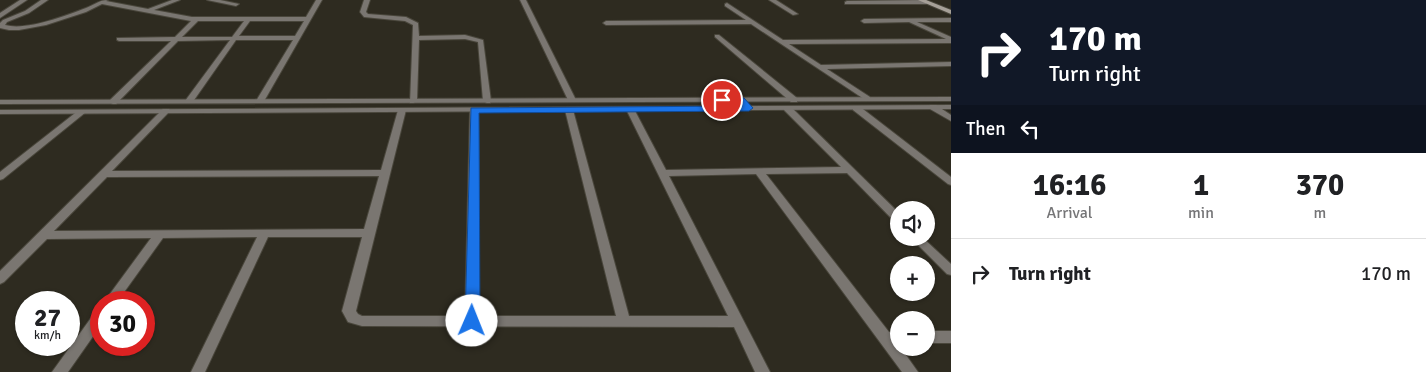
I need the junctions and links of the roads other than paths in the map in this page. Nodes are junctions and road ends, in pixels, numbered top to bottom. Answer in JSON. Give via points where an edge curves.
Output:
{"nodes":[{"id":1,"x":24,"y":0,"type":"edge"},
{"id":2,"x":45,"y":0,"type":"edge"},
{"id":3,"x":177,"y":0,"type":"edge"},
{"id":4,"x":210,"y":0,"type":"edge"},
{"id":5,"x":319,"y":0,"type":"edge"},
{"id":6,"x":367,"y":0,"type":"edge"},
{"id":7,"x":523,"y":0,"type":"edge"},
{"id":8,"x":772,"y":0,"type":"edge"},
{"id":9,"x":934,"y":0,"type":"edge"},
{"id":10,"x":103,"y":1,"type":"edge"},
{"id":11,"x":924,"y":1,"type":"edge"},
{"id":12,"x":847,"y":3,"type":"dead end"},
{"id":13,"x":236,"y":4,"type":"dead end"},
{"id":14,"x":727,"y":5,"type":"dead end"},
{"id":15,"x":951,"y":7,"type":"edge"},
{"id":16,"x":150,"y":11,"type":"junction"},
{"id":17,"x":951,"y":12,"type":"edge"},
{"id":18,"x":795,"y":14,"type":"dead end"},
{"id":19,"x":0,"y":16,"type":"edge"},
{"id":20,"x":196,"y":19,"type":"junction"},
{"id":21,"x":248,"y":19,"type":"junction"},
{"id":22,"x":308,"y":19,"type":"junction"},
{"id":23,"x":951,"y":20,"type":"edge"},
{"id":24,"x":864,"y":21,"type":"dead end"},
{"id":25,"x":909,"y":21,"type":"junction"},
{"id":26,"x":752,"y":22,"type":"junction"},
{"id":27,"x":606,"y":23,"type":"dead end"},
{"id":28,"x":31,"y":26,"type":"junction"},
{"id":29,"x":6,"y":34,"type":"dead end"},
{"id":30,"x":717,"y":36,"type":"dead end"},
{"id":31,"x":234,"y":38,"type":"junction"},
{"id":32,"x":297,"y":38,"type":"junction"},
{"id":33,"x":416,"y":38,"type":"junction"},
{"id":34,"x":119,"y":39,"type":"dead end"},
{"id":35,"x":176,"y":39,"type":"junction"},
{"id":36,"x":951,"y":40,"type":"edge"},
{"id":37,"x":783,"y":42,"type":"junction"},
{"id":38,"x":951,"y":64,"type":"edge"},
{"id":39,"x":820,"y":67,"type":"junction"},
{"id":40,"x":867,"y":99,"type":"junction"},
{"id":41,"x":951,"y":99,"type":"edge"},
{"id":42,"x":740,"y":100,"type":"junction"},
{"id":43,"x":794,"y":100,"type":"junction"},
{"id":44,"x":260,"y":101,"type":"junction"},
{"id":45,"x":368,"y":101,"type":"junction"},
{"id":46,"x":413,"y":101,"type":"junction"},
{"id":47,"x":487,"y":101,"type":"junction"},
{"id":48,"x":0,"y":102,"type":"edge"},
{"id":49,"x":113,"y":102,"type":"junction"},
{"id":50,"x":189,"y":102,"type":"junction"},
{"id":51,"x":571,"y":105,"type":"junction"},
{"id":52,"x":951,"y":106,"type":"edge"},
{"id":53,"x":933,"y":107,"type":"junction"},
{"id":54,"x":749,"y":108,"type":"junction"},
{"id":55,"x":787,"y":108,"type":"junction"},
{"id":56,"x":856,"y":108,"type":"junction"},
{"id":57,"x":630,"y":109,"type":"junction"},
{"id":58,"x":365,"y":110,"type":"junction"},
{"id":59,"x":402,"y":110,"type":"junction"},
{"id":60,"x":474,"y":110,"type":"junction"},
{"id":61,"x":82,"y":112,"type":"junction"},
{"id":62,"x":166,"y":112,"type":"junction"},
{"id":63,"x":1,"y":113,"type":"edge"},
{"id":64,"x":951,"y":119,"type":"edge"},
{"id":65,"x":849,"y":170,"type":"junction"},
{"id":66,"x":758,"y":171,"type":"junction"},
{"id":67,"x":662,"y":172,"type":"junction"},
{"id":68,"x":385,"y":173,"type":"junction"},
{"id":69,"x":104,"y":174,"type":"junction"},
{"id":70,"x":0,"y":177,"type":"edge"},
{"id":71,"x":951,"y":182,"type":"edge"},
{"id":72,"x":890,"y":210,"type":"edge"},
{"id":73,"x":368,"y":233,"type":"junction"},
{"id":74,"x":44,"y":234,"type":"junction"},
{"id":75,"x":160,"y":234,"type":"junction"},
{"id":76,"x":264,"y":234,"type":"junction"},
{"id":77,"x":926,"y":246,"type":"edge"},
{"id":78,"x":950,"y":268,"type":"edge"},
{"id":79,"x":0,"y":279,"type":"edge"},
{"id":80,"x":118,"y":291,"type":"edge"},
{"id":81,"x":472,"y":321,"type":"junction"},
{"id":82,"x":624,"y":321,"type":"junction"},
{"id":83,"x":737,"y":322,"type":"junction"},
{"id":84,"x":90,"y":330,"type":"edge"},
{"id":85,"x":890,"y":336,"type":"edge"},
{"id":86,"x":935,"y":337,"type":"edge"},
{"id":87,"x":951,"y":337,"type":"edge"},
{"id":88,"x":902,"y":356,"type":"edge"},
{"id":89,"x":60,"y":372,"type":"edge"},
{"id":90,"x":198,"y":372,"type":"edge"},
{"id":91,"x":763,"y":372,"type":"edge"},
{"id":92,"x":911,"y":372,"type":"edge"}],
"edges":[{"from":1,"to":19,"type":"street"},
{"from":2,"to":28,"type":"street","via":[[1,25],[7,28]]},
{"from":3,"to":16,"type":"street"},
{"from":4,"to":13,"type":"street"},
{"from":5,"to":22,"type":"street"},
{"from":6,"to":33,"type":"street","via":[[364,15],[411,20],[416,24]]},
{"from":7,"to":51,"type":"street"},
{"from":8,"to":18,"type":"street"},
{"from":9,"to":15,"type":"main road"},
{"from":10,"to":16,"type":"street"},
{"from":10,"to":28,"type":"street","via":[[89,9]]},
{"from":11,"to":12,"type":"street"},
{"from":11,"to":17,"type":"main road"},
{"from":14,"to":26,"type":"street"},
{"from":16,"to":20,"type":"street"},
{"from":20,"to":21,"type":"street"},
{"from":20,"to":35,"type":"street"},
{"from":21,"to":22,"type":"street"},
{"from":21,"to":31,"type":"street"},
{"from":22,"to":32,"type":"street"},
{"from":23,"to":25,"type":"street"},
{"from":24,"to":25,"type":"street"},
{"from":25,"to":36,"type":"street"},
{"from":26,"to":27,"type":"street"},
{"from":26,"to":37,"type":"street"},
{"from":28,"to":29,"type":"street"},
{"from":30,"to":43,"type":"street"},
{"from":31,"to":32,"type":"street"},
{"from":31,"to":35,"type":"street"},
{"from":31,"to":50,"type":"street"},
{"from":32,"to":44,"type":"street"},
{"from":33,"to":46,"type":"street"},
{"from":33,"to":47,"type":"street","via":[[466,37],[481,41]]},
{"from":34,"to":35,"type":"street"},
{"from":35,"to":49,"type":"street"},
{"from":36,"to":37,"type":"street"},
{"from":37,"to":39,"type":"street"},
{"from":38,"to":39,"type":"street"},
{"from":39,"to":40,"type":"street"},
{"from":40,"to":41,"type":"street"},
{"from":40,"to":43,"type":"street"},
{"from":42,"to":43,"type":"street"},
{"from":42,"to":51,"type":"street"},
{"from":42,"to":54,"type":"street"},
{"from":44,"to":45,"type":"street"},
{"from":44,"to":50,"type":"street"},
{"from":45,"to":46,"type":"street"},
{"from":45,"to":58,"type":"street"},
{"from":46,"to":47,"type":"street"},
{"from":47,"to":51,"type":"street"},
{"from":48,"to":49,"type":"street"},
{"from":49,"to":50,"type":"street"},
{"from":51,"to":57,"type":"street"},
{"from":51,"to":60,"type":"street"},
{"from":51,"to":82,"type":"street"},
{"from":52,"to":53,"type":"street"},
{"from":53,"to":56,"type":"street"},
{"from":53,"to":64,"type":"street"},
{"from":54,"to":55,"type":"street"},
{"from":54,"to":57,"type":"street"},
{"from":55,"to":56,"type":"street"},
{"from":55,"to":65,"type":"street"},
{"from":56,"to":71,"type":"street"},
{"from":57,"to":67,"type":"street"},
{"from":58,"to":59,"type":"street"},
{"from":58,"to":62,"type":"street"},
{"from":59,"to":60,"type":"street"},
{"from":59,"to":68,"type":"street"},
{"from":60,"to":81,"type":"street"},
{"from":61,"to":62,"type":"street"},
{"from":61,"to":63,"type":"street"},
{"from":61,"to":70,"type":"street"},
{"from":62,"to":69,"type":"street"},
{"from":65,"to":66,"type":"street"},
{"from":65,"to":72,"type":"street"},
{"from":66,"to":67,"type":"street"},
{"from":66,"to":85,"type":"street"},
{"from":67,"to":83,"type":"street"},
{"from":68,"to":69,"type":"street"},
{"from":68,"to":73,"type":"street"},
{"from":69,"to":74,"type":"street"},
{"from":73,"to":76,"type":"street"},
{"from":73,"to":81,"type":"street","via":[[350,303],[349,311],[353,318],[362,321]]},
{"from":74,"to":75,"type":"street"},
{"from":74,"to":79,"type":"street"},
{"from":75,"to":76,"type":"street"},
{"from":75,"to":80,"type":"street"},
{"from":76,"to":90,"type":"street"},
{"from":77,"to":78,"type":"street"},
{"from":81,"to":82,"type":"street"},
{"from":82,"to":83,"type":"street"},
{"from":83,"to":91,"type":"street"},
{"from":84,"to":89,"type":"street"},
{"from":86,"to":87,"type":"street"},
{"from":88,"to":92,"type":"street"}]}
